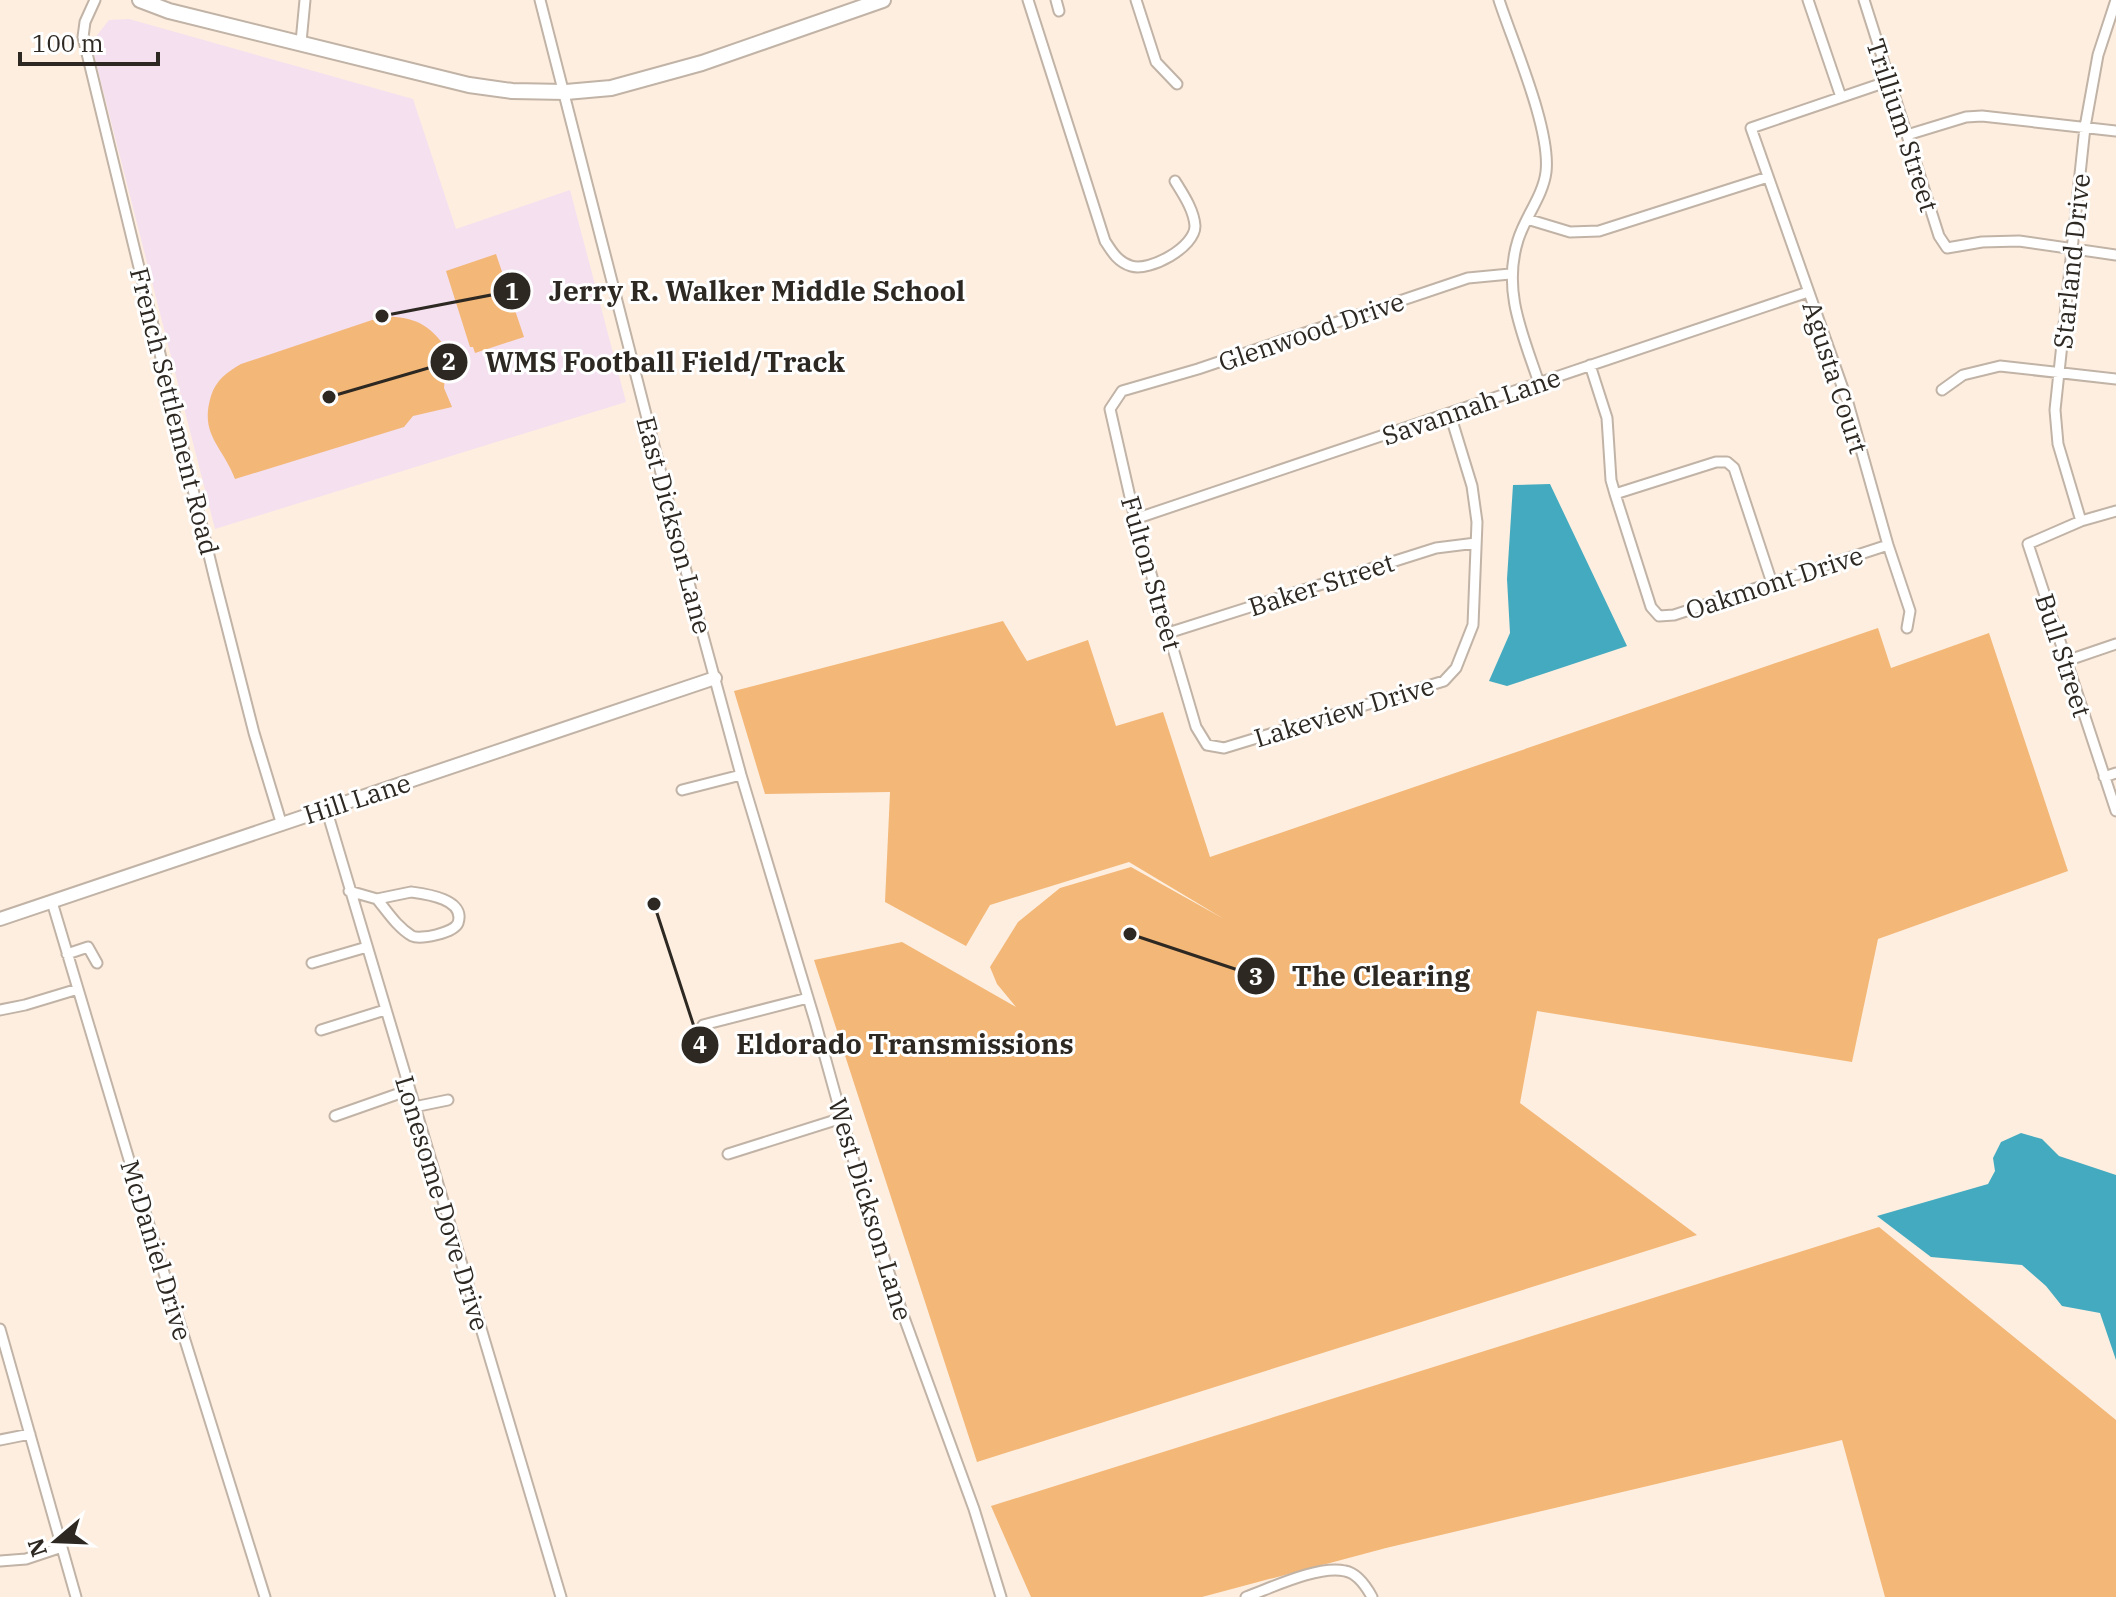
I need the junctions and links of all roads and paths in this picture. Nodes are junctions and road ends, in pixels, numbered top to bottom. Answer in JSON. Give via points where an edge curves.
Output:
{"nodes":[{"id":1,"x":95,"y":0,"type":"edge"},
{"id":2,"x":140,"y":0,"type":"edge"},
{"id":3,"x":305,"y":0,"type":"edge"},
{"id":4,"x":540,"y":0,"type":"edge"},
{"id":5,"x":883,"y":0,"type":"edge"},
{"id":6,"x":1028,"y":0,"type":"edge"},
{"id":7,"x":1056,"y":0,"type":"edge"},
{"id":8,"x":1136,"y":0,"type":"edge"},
{"id":9,"x":1499,"y":0,"type":"edge"},
{"id":10,"x":1808,"y":0,"type":"edge"},
{"id":11,"x":1864,"y":0,"type":"edge"},
{"id":12,"x":2116,"y":0,"type":"edge"},
{"id":13,"x":1059,"y":11,"type":"dead end"},
{"id":14,"x":301,"y":42,"type":"junction"},
{"id":15,"x":1889,"y":81,"type":"junction"},
{"id":16,"x":1177,"y":84,"type":"dead end"},
{"id":17,"x":566,"y":92,"type":"junction"},
{"id":18,"x":1841,"y":97,"type":"junction"},
{"id":19,"x":2085,"y":127,"type":"junction"},
{"id":20,"x":2116,"y":131,"type":"edge"},
{"id":21,"x":1907,"y":135,"type":"junction"},
{"id":22,"x":1768,"y":177,"type":"junction"},
{"id":23,"x":1175,"y":181,"type":"dead end"},
{"id":24,"x":1527,"y":219,"type":"junction"},
{"id":25,"x":2072,"y":249,"type":"junction"},
{"id":26,"x":2116,"y":255,"type":"edge"},
{"id":27,"x":1510,"y":274,"type":"junction"},
{"id":28,"x":1808,"y":292,"type":"junction"},
{"id":29,"x":1590,"y":365,"type":"junction"},
{"id":30,"x":2060,"y":371,"type":"junction"},
{"id":31,"x":2116,"y":379,"type":"edge"},
{"id":32,"x":1539,"y":383,"type":"junction"},
{"id":33,"x":1942,"y":390,"type":"dead end"},
{"id":34,"x":1115,"y":398,"type":"joint"},
{"id":35,"x":1450,"y":414,"type":"junction"},
{"id":36,"x":1615,"y":494,"type":"junction"},
{"id":37,"x":2116,"y":511,"type":"edge"},
{"id":38,"x":1135,"y":519,"type":"junction"},
{"id":39,"x":2081,"y":521,"type":"junction"},
{"id":40,"x":1476,"y":543,"type":"junction"},
{"id":41,"x":1888,"y":545,"type":"junction"},
{"id":42,"x":1772,"y":583,"type":"junction"},
{"id":43,"x":1907,"y":628,"type":"dead end"},
{"id":44,"x":1168,"y":633,"type":"junction"},
{"id":45,"x":2116,"y":644,"type":"edge"},
{"id":46,"x":2066,"y":661,"type":"junction"},
{"id":47,"x":715,"y":678,"type":"junction"},
{"id":48,"x":1207,"y":745,"type":"joint"},
{"id":49,"x":2116,"y":773,"type":"edge"},
{"id":50,"x":741,"y":775,"type":"junction"},
{"id":51,"x":2104,"y":777,"type":"junction"},
{"id":52,"x":682,"y":790,"type":"dead end"},
{"id":53,"x":326,"y":808,"type":"junction"},
{"id":54,"x":2116,"y":811,"type":"edge"},
{"id":55,"x":281,"y":822,"type":"junction"},
{"id":56,"x":349,"y":891,"type":"junction"},
{"id":57,"x":377,"y":899,"type":"junction"},
{"id":58,"x":52,"y":902,"type":"junction"},
{"id":59,"x":0,"y":919,"type":"edge"},
{"id":60,"x":367,"y":947,"type":"junction"},
{"id":61,"x":67,"y":954,"type":"junction"},
{"id":62,"x":97,"y":963,"type":"dead end"},
{"id":63,"x":312,"y":963,"type":"dead end"},
{"id":64,"x":78,"y":989,"type":"junction"},
{"id":65,"x":808,"y":998,"type":"junction"},
{"id":66,"x":0,"y":1010,"type":"edge"},
{"id":67,"x":385,"y":1010,"type":"junction"},
{"id":68,"x":703,"y":1025,"type":"dead end"},
{"id":69,"x":321,"y":1030,"type":"dead end"},
{"id":70,"x":409,"y":1090,"type":"junction"},
{"id":71,"x":448,"y":1100,"type":"dead end"},
{"id":72,"x":414,"y":1107,"type":"junction"},
{"id":73,"x":335,"y":1116,"type":"dead end"},
{"id":74,"x":842,"y":1118,"type":"junction"},
{"id":75,"x":728,"y":1154,"type":"dead end"},
{"id":76,"x":0,"y":1329,"type":"edge"},
{"id":77,"x":30,"y":1434,"type":"junction"},
{"id":78,"x":0,"y":1440,"type":"edge"},
{"id":79,"x":62,"y":1547,"type":"junction"},
{"id":80,"x":0,"y":1561,"type":"edge"},
{"id":81,"x":76,"y":1597,"type":"edge"},
{"id":82,"x":265,"y":1597,"type":"edge"},
{"id":83,"x":561,"y":1597,"type":"edge"},
{"id":84,"x":1001,"y":1597,"type":"edge"},
{"id":85,"x":1246,"y":1597,"type":"edge"},
{"id":86,"x":1372,"y":1597,"type":"edge"}],
"edges":[{"from":1,"to":55,"type":"street","name":"French Settlement Road","via":[[83,37],[215,580]]},
{"from":2,"to":14,"type":"main road"},
{"from":3,"to":14,"type":"street"},
{"from":4,"to":17,"type":"street","name":"East Dickson Lane"},
{"from":5,"to":17,"type":"main road","via":[[658,77]]},
{"from":6,"to":23,"type":"street","via":[[1105,241],[1116,258],[1133,267],[1149,265],[1190,241],[1195,229],[1192,214]]},
{"from":7,"to":13,"type":"street"},
{"from":8,"to":16,"type":"street","via":[[1156,62]]},
{"from":9,"to":24,"type":"street","via":[[1546,150],[1546,173]]},
{"from":10,"to":18,"type":"street"},
{"from":11,"to":15,"type":"street","name":"Trillium Street"},
{"from":12,"to":19,"type":"street","name":"Starland Drive","via":[[2098,55]]},
{"from":14,"to":17,"type":"main road","via":[[469,85]]},
{"from":15,"to":18,"type":"street"},
{"from":15,"to":21,"type":"street","name":"Trillium Street"},
{"from":17,"to":47,"type":"street","name":"East Dickson Lane"},
{"from":18,"to":22,"type":"street","name":"Agusta Court","via":[[1751,128]]},
{"from":19,"to":20,"type":"street"},
{"from":19,"to":21,"type":"street","via":[[1982,116]]},
{"from":19,"to":25,"type":"street","name":"Starland Drive"},
{"from":21,"to":25,"type":"street","name":"Trillium Street","via":[[1947,248],[2019,241]]},
{"from":22,"to":24,"type":"street","via":[[1599,231],[1570,232]]},
{"from":22,"to":28,"type":"street","name":"Agusta Court"},
{"from":24,"to":27,"type":"street"},
{"from":25,"to":26,"type":"street"},
{"from":25,"to":30,"type":"street","name":"Starland Drive"},
{"from":27,"to":32,"type":"street","via":[[1513,304]]},
{"from":27,"to":34,"type":"street","name":"Glenwood Drive","via":[[1468,278],[1122,391]]},
{"from":28,"to":29,"type":"street","name":"Savannah Lane"},
{"from":28,"to":41,"type":"street","name":"Agusta Court","via":[[1848,403]]},
{"from":29,"to":32,"type":"street","name":"Savannah Lane"},
{"from":29,"to":36,"type":"street","via":[[1607,418]]},
{"from":30,"to":31,"type":"street"},
{"from":30,"to":33,"type":"street","via":[[2000,366],[1963,375]]},
{"from":30,"to":39,"type":"street","name":"Starland Drive","via":[[2058,444]]},
{"from":32,"to":35,"type":"street","name":"Savannah Lane"},
{"from":34,"to":38,"type":"street","name":"Fulton Street","via":[[1110,409]]},
{"from":35,"to":38,"type":"street","name":"Savannah Lane"},
{"from":35,"to":40,"type":"street","name":"Lakeview Drive","via":[[1472,486]]},
{"from":36,"to":42,"type":"street","via":[[1727,462],[1734,468]]},
{"from":36,"to":42,"type":"street","name":"Oakmont Drive","via":[[1651,607],[1659,616]]},
{"from":37,"to":39,"type":"street"},
{"from":38,"to":44,"type":"street","name":"Fulton Street"},
{"from":39,"to":46,"type":"street","name":"Bull Street","via":[[2028,544]]},
{"from":40,"to":44,"type":"street","name":"Baker Street","via":[[1436,548]]},
{"from":40,"to":48,"type":"street","name":"Lakeview Drive","via":[[1473,625],[1456,668],[1444,681],[1224,748]]},
{"from":41,"to":42,"type":"street","name":"Oakmont Drive"},
{"from":41,"to":43,"type":"street","name":"Agusta Court","via":[[1910,611]]},
{"from":44,"to":48,"type":"street","name":"Fulton Street","via":[[1196,727]]},
{"from":45,"to":46,"type":"street"},
{"from":46,"to":51,"type":"street","name":"Bull Street"},
{"from":47,"to":50,"type":"street","name":"West Dickson Lane"},
{"from":47,"to":53,"type":"street","name":"Hill Lane"},
{"from":49,"to":51,"type":"street"},
{"from":50,"to":52,"type":"street"},
{"from":50,"to":65,"type":"street","name":"West Dickson Lane"},
{"from":51,"to":54,"type":"street","name":"Bull Street"},
{"from":53,"to":55,"type":"street","name":"Hill Lane"},
{"from":53,"to":56,"type":"street","name":"Lonesome Dove Drive"},
{"from":55,"to":58,"type":"street","name":"Hill Lane"},
{"from":56,"to":57,"type":"street"},
{"from":56,"to":60,"type":"street","name":"Lonesome Dove Drive"},
{"from":57,"to":57,"type":"street","via":[[411,892],[438,897],[454,907],[458,921],[451,930],[420,939]]},
{"from":58,"to":59,"type":"street","name":"Hill Lane"},
{"from":58,"to":61,"type":"street","name":"McDaniel Drive"},
{"from":60,"to":63,"type":"street"},
{"from":60,"to":67,"type":"street","name":"Lonesome Dove Drive"},
{"from":61,"to":62,"type":"street","via":[[88,947]]},
{"from":61,"to":64,"type":"street","name":"McDaniel Drive"},
{"from":64,"to":66,"type":"street"},
{"from":64,"to":82,"type":"street","name":"McDaniel Drive"},
{"from":65,"to":68,"type":"street"},
{"from":65,"to":74,"type":"street","name":"West Dickson Lane"},
{"from":67,"to":69,"type":"street"},
{"from":67,"to":70,"type":"street","name":"Lonesome Dove Drive"},
{"from":70,"to":72,"type":"street","name":"Lonesome Dove Drive"},
{"from":70,"to":73,"type":"street"},
{"from":71,"to":72,"type":"street"},
{"from":72,"to":83,"type":"street","name":"Lonesome Dove Drive"},
{"from":74,"to":75,"type":"street"},
{"from":74,"to":84,"type":"street","name":"West Dickson Lane","via":[[902,1312]]},
{"from":76,"to":77,"type":"street"},
{"from":77,"to":78,"type":"street"},
{"from":77,"to":79,"type":"street"},
{"from":79,"to":80,"type":"street"},
{"from":79,"to":81,"type":"street"},
{"from":85,"to":86,"type":"street","via":[[1326,1571],[1355,1576]]}]}
